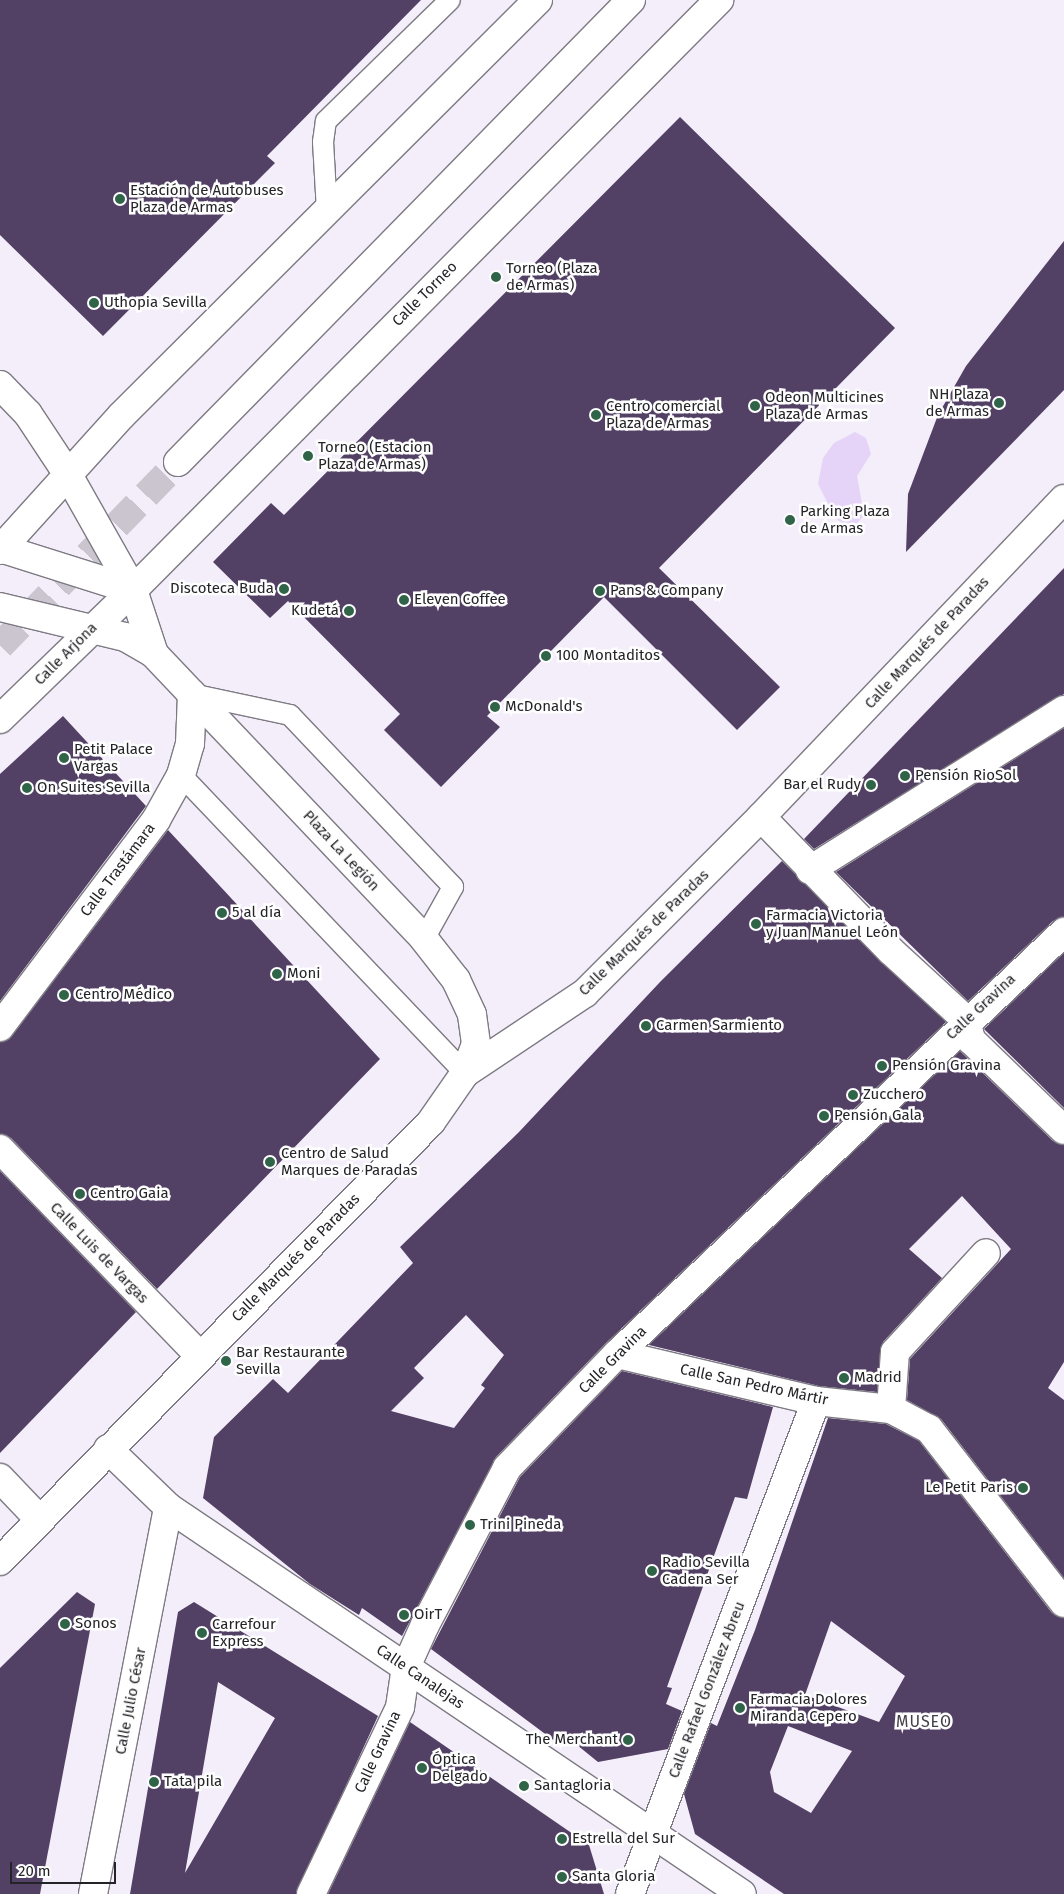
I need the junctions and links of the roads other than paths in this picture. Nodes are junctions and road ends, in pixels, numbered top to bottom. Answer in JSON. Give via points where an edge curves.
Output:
{"nodes":[{"id":1,"x":450,"y":0,"type":"edge"},
{"id":2,"x":538,"y":0,"type":"edge"},
{"id":3,"x":631,"y":0,"type":"edge"},
{"id":4,"x":719,"y":0,"type":"edge"},
{"id":5,"x":327,"y":210,"type":"junction"},
{"id":6,"x":0,"y":385,"type":"edge"},
{"id":7,"x":178,"y":462,"type":"tunnel mouth"},
{"id":8,"x":67,"y":473,"type":"junction"},
{"id":9,"x":1061,"y":509,"type":"edge"},
{"id":10,"x":0,"y":549,"type":"edge"},
{"id":11,"x":133,"y":590,"type":"junction"},
{"id":12,"x":0,"y":607,"type":"edge"},
{"id":13,"x":92,"y":629,"type":"junction"},
{"id":14,"x":154,"y":654,"type":"junction"},
{"id":15,"x":192,"y":694,"type":"junction"},
{"id":16,"x":1064,"y":710,"type":"edge"},
{"id":17,"x":0,"y":719,"type":"edge"},
{"id":18,"x":181,"y":775,"type":"junction"},
{"id":19,"x":761,"y":817,"type":"junction"},
{"id":20,"x":810,"y":870,"type":"junction"},
{"id":21,"x":1064,"y":932,"type":"edge"},
{"id":22,"x":424,"y":939,"type":"junction"},
{"id":23,"x":966,"y":1020,"type":"junction"},
{"id":24,"x":0,"y":1027,"type":"edge"},
{"id":25,"x":465,"y":1073,"type":"junction"},
{"id":26,"x":1064,"y":1130,"type":"edge"},
{"id":27,"x":0,"y":1149,"type":"edge"},
{"id":28,"x":986,"y":1253,"type":"dead end"},
{"id":29,"x":617,"y":1354,"type":"junction"},
{"id":30,"x":198,"y":1355,"type":"junction"},
{"id":31,"x":816,"y":1401,"type":"junction"},
{"id":32,"x":891,"y":1409,"type":"junction"},
{"id":33,"x":108,"y":1449,"type":"junction"},
{"id":34,"x":0,"y":1478,"type":"edge"},
{"id":35,"x":168,"y":1507,"type":"junction"},
{"id":36,"x":40,"y":1520,"type":"junction"},
{"id":37,"x":0,"y":1561,"type":"edge"},
{"id":38,"x":1064,"y":1603,"type":"edge"},
{"id":39,"x":406,"y":1667,"type":"junction"},
{"id":40,"x":652,"y":1833,"type":"junction"},
{"id":41,"x":93,"y":1894,"type":"edge"},
{"id":42,"x":312,"y":1894,"type":"edge"},
{"id":43,"x":630,"y":1894,"type":"edge"},
{"id":44,"x":742,"y":1894,"type":"edge"}],
"edges":[{"from":1,"to":5,"type":"lane","via":[[326,121],[322,142]]},
{"from":2,"to":5,"type":"street"},
{"from":3,"to":7,"type":"street"},
{"from":4,"to":11,"type":"street","name":"Calle Torneo"},
{"from":5,"to":8,"type":"street"},
{"from":6,"to":8,"type":"street","via":[[28,414]]},
{"from":8,"to":10,"type":"street"},
{"from":8,"to":11,"type":"street"},
{"from":9,"to":19,"type":"street","name":"Calle Marqués de Paradas"},
{"from":10,"to":11,"type":"street"},
{"from":11,"to":13,"type":"street","name":"Calle Arjona"},
{"from":11,"to":14,"type":"street"},
{"from":12,"to":13,"type":"street"},
{"from":13,"to":14,"type":"street","via":[[125,637]]},
{"from":13,"to":17,"type":"street","name":"Calle Arjona"},
{"from":14,"to":15,"type":"street","name":"Plaza La Legión"},
{"from":15,"to":18,"type":"street","name":"Calle Trastámara","via":[[190,744]]},
{"from":15,"to":22,"type":"street","name":"Plaza La Legión"},
{"from":15,"to":22,"type":"lane","via":[[290,715],[453,888]]},
{"from":16,"to":20,"type":"street"},
{"from":18,"to":24,"type":"street","name":"Calle Trastámara","via":[[156,820]]},
{"from":18,"to":25,"type":"lane"},
{"from":19,"to":20,"type":"street"},
{"from":19,"to":25,"type":"street","name":"Calle Marqués de Paradas","via":[[585,993]]},
{"from":20,"to":23,"type":"street"},
{"from":21,"to":23,"type":"street","name":"Calle Gravina"},
{"from":22,"to":25,"type":"street","name":"Plaza La Legión","via":[[456,980],[472,1015],[476,1044]]},
{"from":23,"to":26,"type":"street","via":[[971,1040]]},
{"from":23,"to":29,"type":"street","name":"Calle Gravina","via":[[782,1203]]},
{"from":25,"to":30,"type":"street","name":"Calle Marqués de Paradas","via":[[431,1122]]},
{"from":27,"to":30,"type":"street","name":"Calle Luis de Vargas"},
{"from":28,"to":32,"type":"street","via":[[895,1352]]},
{"from":29,"to":31,"type":"street","name":"Calle San Pedro Mártir"},
{"from":29,"to":39,"type":"street","name":"Calle Gravina","via":[[507,1468]]},
{"from":30,"to":33,"type":"street","name":"Calle Marqués de Paradas"},
{"from":31,"to":32,"type":"street","name":"Calle San Pedro Mártir"},
{"from":31,"to":40,"type":"street","name":"Calle Rafael González Abreu"},
{"from":32,"to":38,"type":"street","name":"Calle San Pedro Mártir","via":[[929,1429]]},
{"from":33,"to":35,"type":"street","name":"Calle Canalejas"},
{"from":33,"to":36,"type":"street","name":"Calle Marqués de Paradas"},
{"from":34,"to":36,"type":"street"},
{"from":35,"to":39,"type":"street","name":"Calle Canalejas"},
{"from":35,"to":41,"type":"street","name":"Calle Julio César"},
{"from":36,"to":37,"type":"street","name":"Calle Marqués de Paradas"},
{"from":39,"to":40,"type":"street","name":"Calle Canalejas"},
{"from":39,"to":42,"type":"street","name":"Calle Gravina","via":[[400,1707]]},
{"from":40,"to":43,"type":"street","name":"Calle Rafael González Abreu"},
{"from":40,"to":44,"type":"street","name":"Calle Canalejas"}]}
